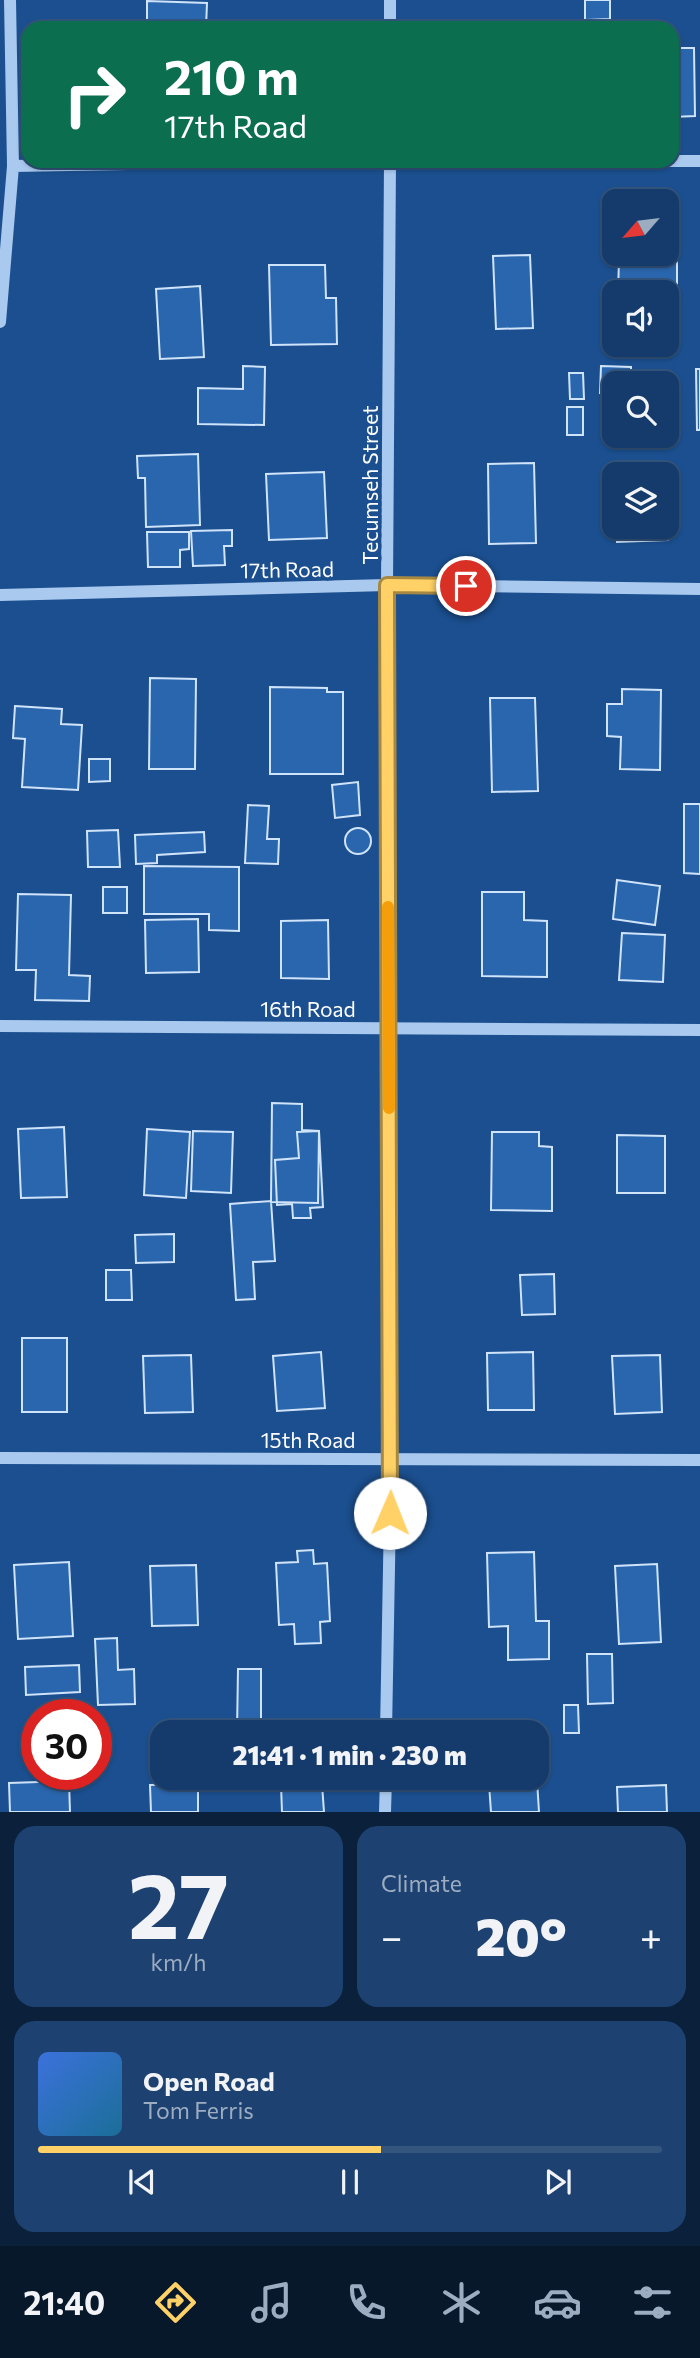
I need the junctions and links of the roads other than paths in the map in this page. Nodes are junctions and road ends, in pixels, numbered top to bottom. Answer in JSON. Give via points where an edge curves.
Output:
{"nodes":[{"id":1,"x":10,"y":0,"type":"edge"},
{"id":2,"x":390,"y":0,"type":"edge"},
{"id":3,"x":390,"y":21,"type":"edge"},
{"id":4,"x":679,"y":161,"type":"edge"},
{"id":5,"x":700,"y":161,"type":"edge"},
{"id":6,"x":13,"y":166,"type":"junction"},
{"id":7,"x":21,"y":166,"type":"edge"},
{"id":8,"x":390,"y":168,"type":"edge"},
{"id":9,"x":0,"y":322,"type":"edge"},
{"id":10,"x":387,"y":585,"type":"junction"},
{"id":11,"x":700,"y":589,"type":"edge"},
{"id":12,"x":0,"y":595,"type":"edge"},
{"id":13,"x":0,"y":1026,"type":"edge"},
{"id":14,"x":388,"y":1028,"type":"junction"},
{"id":15,"x":700,"y":1030,"type":"edge"},
{"id":16,"x":0,"y":1458,"type":"edge"},
{"id":17,"x":391,"y":1458,"type":"junction"},
{"id":18,"x":700,"y":1460,"type":"edge"},
{"id":19,"x":386,"y":1720,"type":"edge"},
{"id":20,"x":386,"y":1790,"type":"edge"},
{"id":21,"x":385,"y":1812,"type":"edge"}],
"edges":[{"from":1,"to":6,"type":"street"},
{"from":2,"to":3,"type":"street"},
{"from":4,"to":5,"type":"street"},
{"from":6,"to":7,"type":"street"},
{"from":6,"to":9,"type":"street"},
{"from":8,"to":10,"type":"street","name":"Tecumseh Street"},
{"from":10,"to":11,"type":"street","name":"17th Road"},
{"from":10,"to":12,"type":"street","name":"17th Road"},
{"from":10,"to":14,"type":"street","name":"Tecumseh Street"},
{"from":13,"to":14,"type":"street","name":"16th Road"},
{"from":14,"to":15,"type":"street","name":"16th Road"},
{"from":14,"to":17,"type":"street","name":"Tecumseh Street"},
{"from":16,"to":17,"type":"street","name":"15th Road"},
{"from":17,"to":18,"type":"street","name":"15th Road"},
{"from":17,"to":19,"type":"street","name":"Tecumseh Street"},
{"from":20,"to":21,"type":"street"}]}
